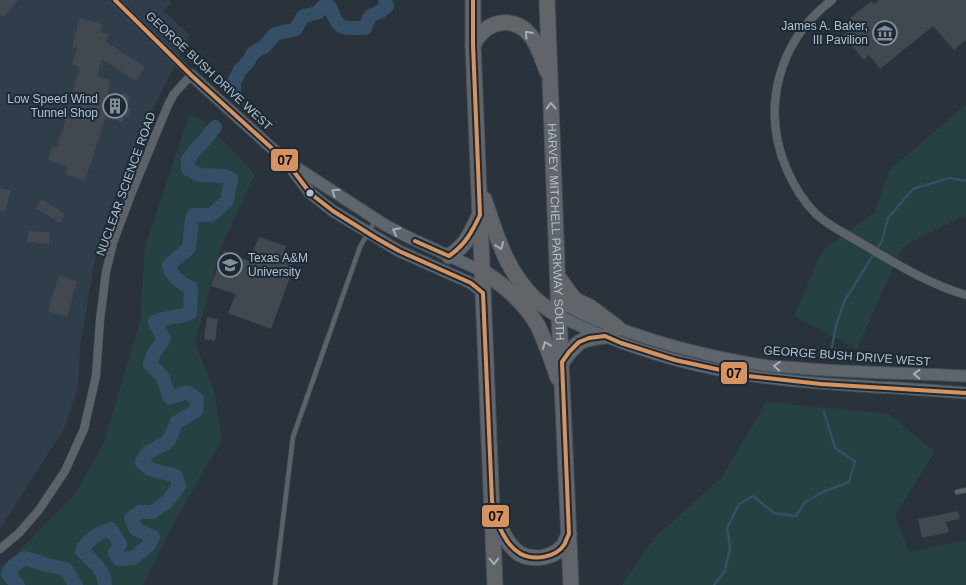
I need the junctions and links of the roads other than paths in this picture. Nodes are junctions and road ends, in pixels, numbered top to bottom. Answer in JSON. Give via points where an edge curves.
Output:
{"nodes":[{"id":1,"x":115,"y":0,"type":"edge"},
{"id":2,"x":473,"y":0,"type":"edge"},
{"id":3,"x":547,"y":0,"type":"edge"},
{"id":4,"x":832,"y":0,"type":"edge"},
{"id":5,"x":473,"y":46,"type":"junction"},
{"id":6,"x":192,"y":75,"type":"junction"},
{"id":7,"x":550,"y":77,"type":"junction"},
{"id":8,"x":286,"y":161,"type":"junction"},
{"id":9,"x":479,"y":183,"type":"junction"},
{"id":10,"x":480,"y":215,"type":"junction"},
{"id":11,"x":376,"y":219,"type":"junction"},
{"id":12,"x":367,"y":233,"type":"junction"},
{"id":13,"x":449,"y":256,"type":"junction"},
{"id":14,"x":482,"y":271,"type":"junction"},
{"id":15,"x":558,"y":277,"type":"junction"},
{"id":16,"x":483,"y":293,"type":"junction"},
{"id":17,"x":966,"y":295,"type":"edge"},
{"id":18,"x":559,"y":300,"type":"junction"},
{"id":19,"x":559,"y":316,"type":"junction"},
{"id":20,"x":611,"y":332,"type":"junction"},
{"id":21,"x":562,"y":362,"type":"junction"},
{"id":22,"x":966,"y":376,"type":"edge"},
{"id":23,"x":563,"y":391,"type":"junction"},
{"id":24,"x":966,"y":392,"type":"edge"},
{"id":25,"x":966,"y":490,"type":"edge"},
{"id":26,"x":958,"y":492,"type":"dead end"},
{"id":27,"x":492,"y":501,"type":"junction"},
{"id":28,"x":569,"y":534,"type":"junction"},
{"id":29,"x":0,"y":549,"type":"edge"},
{"id":30,"x":275,"y":585,"type":"edge"},
{"id":31,"x":495,"y":585,"type":"edge"},
{"id":32,"x":571,"y":585,"type":"edge"}],
"edges":[{"from":1,"to":6,"type":"street","name":"GEORGE BUSH DRIVE WEST"},
{"from":2,"to":5,"type":"highway"},
{"from":3,"to":7,"type":"highway","name":"HARVEY MITCHELL PARKWAY SOUTH"},
{"from":4,"to":17,"type":"street","via":[[794,42],[778,80],[774,119],[778,144],[791,178],[806,203],[831,226],[938,286]]},
{"from":7,"to":5,"type":"highway","one_way":true,"via":[[533,39],[516,24],[492,25],[482,32]]},
{"from":5,"to":9,"type":"highway"},
{"from":6,"to":8,"type":"main road","name":"GEORGE BUSH DRIVE WEST"},
{"from":6,"to":29,"type":"street","name":"NUCLEAR SCIENCE ROAD","via":[[168,105],[113,243],[106,272],[96,376],[84,429],[65,472],[39,510]]},
{"from":15,"to":7,"type":"highway","name":"HARVEY MITCHELL PARKWAY SOUTH","one_way":true},
{"from":11,"to":8,"type":"main road","name":"GEORGE BUSH DRIVE WEST","one_way":true},
{"from":8,"to":12,"type":"main road","name":"GEORGE BUSH DRIVE WEST","via":[[310,193]]},
{"from":9,"to":10,"type":"highway"},
{"from":9,"to":19,"type":"highway","one_way":true,"via":[[502,250],[516,277],[535,298]]},
{"from":10,"to":13,"type":"highway","via":[[462,247]]},
{"from":10,"to":14,"type":"highway"},
{"from":11,"to":12,"type":"lane"},
{"from":13,"to":11,"type":"main road","name":"GEORGE BUSH DRIVE WEST","one_way":true},
{"from":12,"to":16,"type":"main road","name":"GEORGE BUSH DRIVE WEST","via":[[471,283]]},
{"from":12,"to":30,"type":"lane","via":[[293,437]]},
{"from":13,"to":14,"type":"main road","name":"GEORGE BUSH DRIVE WEST"},
{"from":14,"to":16,"type":"highway"},
{"from":23,"to":14,"type":"highway","one_way":true,"via":[[538,326],[526,308]]},
{"from":15,"to":18,"type":"highway","name":"HARVEY MITCHELL PARKWAY SOUTH"},
{"from":15,"to":20,"type":"highway","via":[[575,300],[590,307]]},
{"from":16,"to":27,"type":"highway"},
{"from":18,"to":19,"type":"highway","name":"HARVEY MITCHELL PARKWAY SOUTH"},
{"from":18,"to":20,"type":"main road","name":"GEORGE BUSH DRIVE WEST"},
{"from":19,"to":20,"type":"main road","name":"GEORGE BUSH DRIVE WEST","via":[[577,325]]},
{"from":19,"to":21,"type":"highway","name":"HARVEY MITCHELL PARKWAY SOUTH"},
{"from":20,"to":21,"type":"highway","via":[[579,342]]},
{"from":22,"to":20,"type":"main road","name":"GEORGE BUSH DRIVE WEST","one_way":true,"via":[[770,366]]},
{"from":20,"to":24,"type":"main road","name":"GEORGE BUSH DRIVE WEST","via":[[621,343],[684,362],[748,376],[821,384]]},
{"from":21,"to":23,"type":"highway","name":"HARVEY MITCHELL PARKWAY SOUTH"},
{"from":23,"to":28,"type":"highway","name":"HARVEY MITCHELL PARKWAY SOUTH"},
{"from":25,"to":26,"type":"lane"},
{"from":27,"to":28,"type":"highway","via":[[501,531],[521,554],[533,558],[550,555],[564,545]]},
{"from":27,"to":31,"type":"highway","one_way":true},
{"from":28,"to":32,"type":"highway","name":"HARVEY MITCHELL PARKWAY SOUTH"}]}
